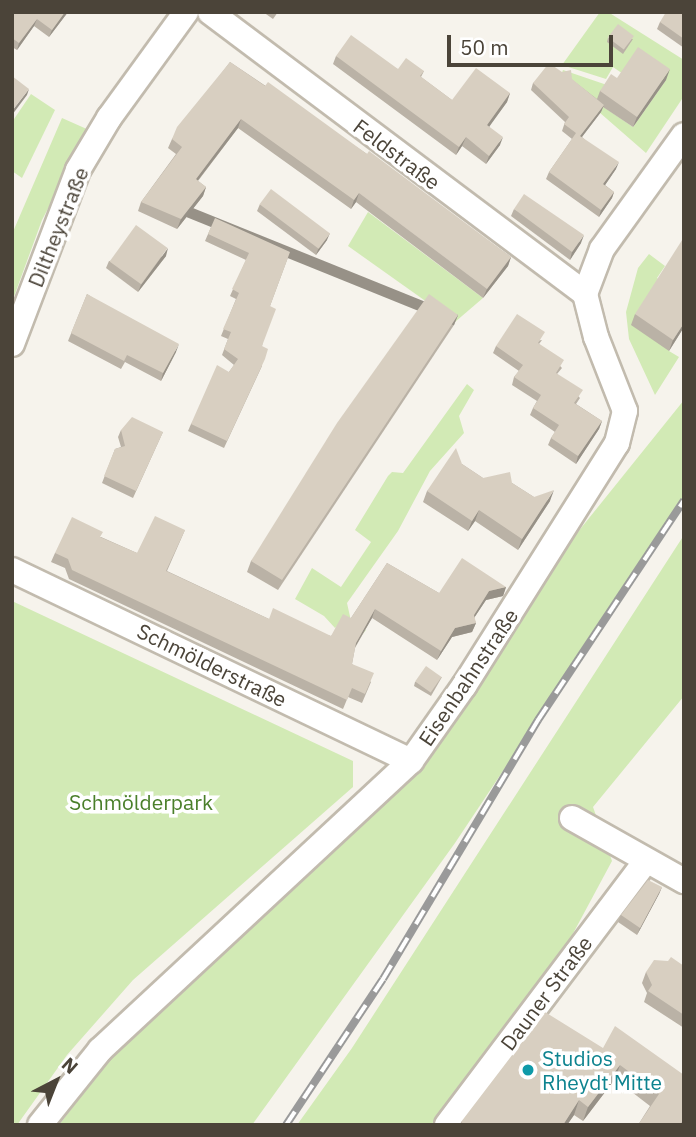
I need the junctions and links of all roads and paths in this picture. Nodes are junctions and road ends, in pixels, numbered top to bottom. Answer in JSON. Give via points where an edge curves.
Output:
{"nodes":[{"id":1,"x":186,"y":12,"type":"edge"},
{"id":2,"x":210,"y":12,"type":"edge"},
{"id":3,"x":684,"y":135,"type":"edge"},
{"id":4,"x":585,"y":295,"type":"junction"},
{"id":5,"x":12,"y":344,"type":"edge"},
{"id":6,"x":12,"y":570,"type":"edge"},
{"id":7,"x":411,"y":761,"type":"junction"},
{"id":8,"x":572,"y":818,"type":"dead end"},
{"id":9,"x":645,"y":862,"type":"junction"},
{"id":10,"x":684,"y":881,"type":"edge"},
{"id":11,"x":40,"y":1125,"type":"edge"},
{"id":12,"x":447,"y":1125,"type":"edge"}],
"edges":[{"from":1,"to":5,"type":"street","name":"Diltheystraße","via":[[109,118],[78,170]]},
{"from":2,"to":4,"type":"street","name":"Feldstraße"},
{"from":3,"to":4,"type":"street","via":[[602,249]]},
{"from":4,"to":7,"type":"street","name":"Eisenbahnstraße","via":[[625,411],[617,443],[513,610]]},
{"from":6,"to":7,"type":"street","name":"Schmölderstraße"},
{"from":7,"to":11,"type":"street","name":"Eisenbahnstraße","via":[[100,1050]]},
{"from":8,"to":9,"type":"street"},
{"from":9,"to":10,"type":"street"},
{"from":9,"to":12,"type":"street","name":"Dauner Straße"}]}
